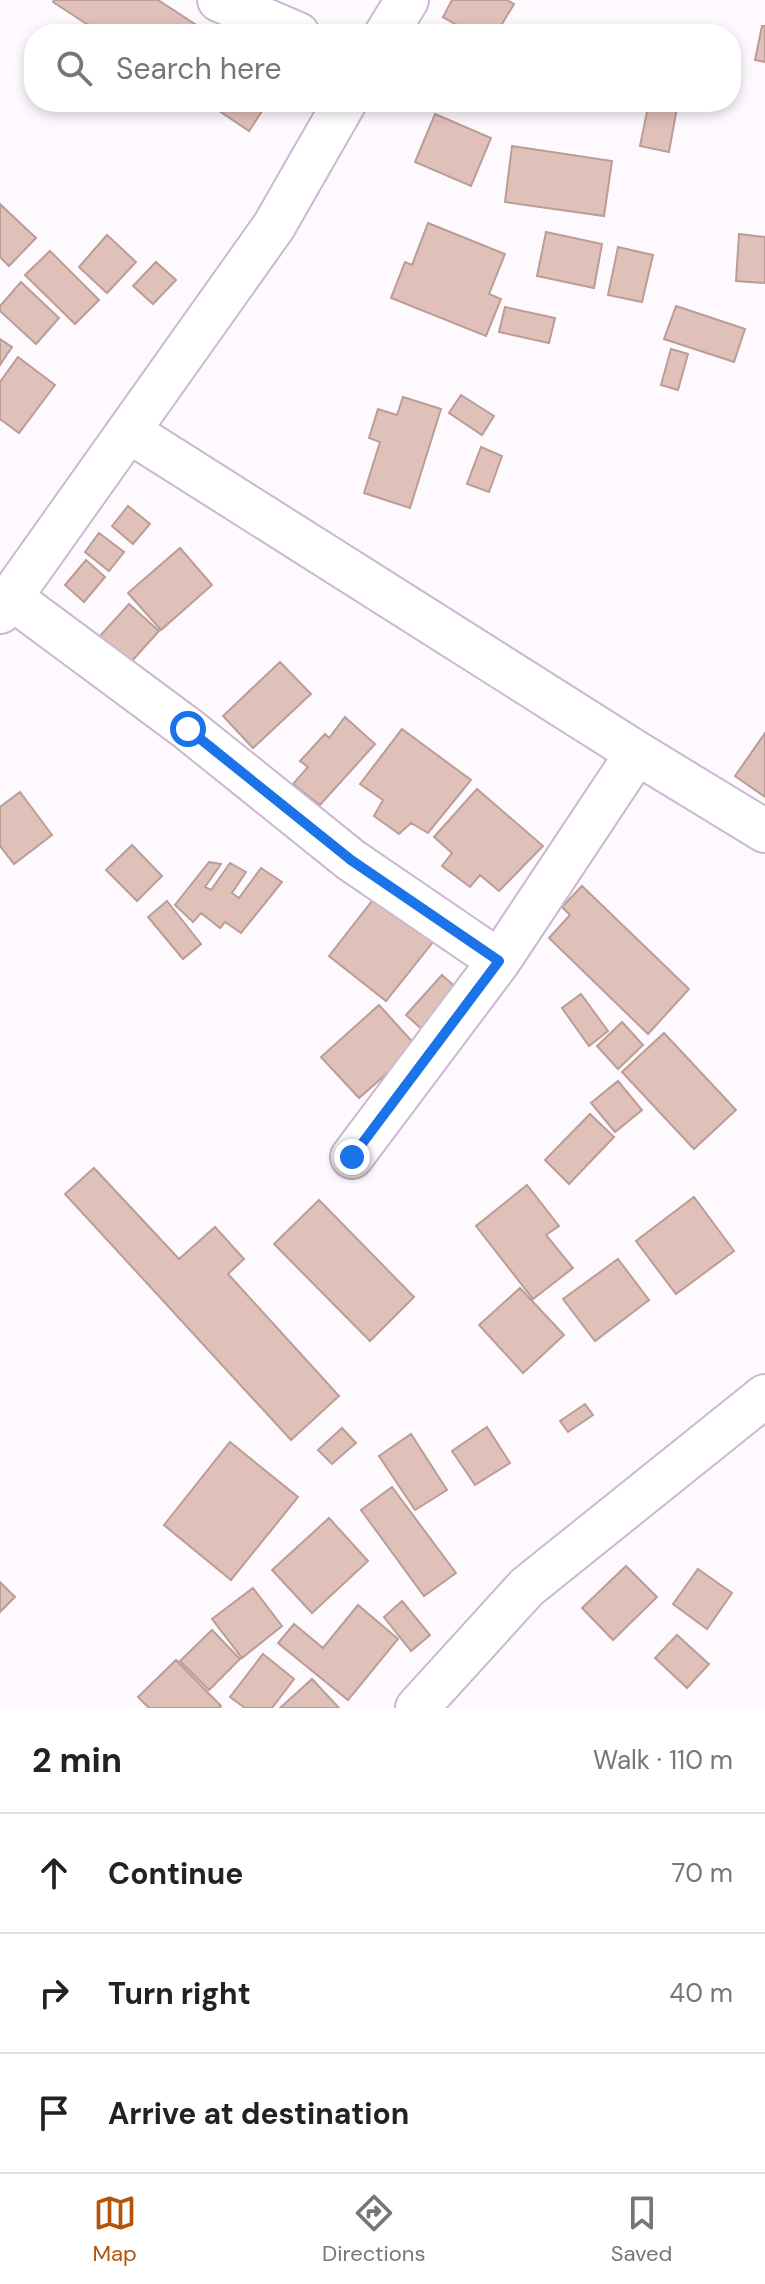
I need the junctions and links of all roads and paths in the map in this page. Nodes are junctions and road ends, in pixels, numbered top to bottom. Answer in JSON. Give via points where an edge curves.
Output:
{"nodes":[{"id":1,"x":219,"y":0,"type":"edge"},
{"id":2,"x":407,"y":0,"type":"edge"},
{"id":3,"x":275,"y":24,"type":"edge"},
{"id":4,"x":392,"y":24,"type":"edge"},
{"id":5,"x":339,"y":112,"type":"edge"},
{"id":6,"x":130,"y":432,"type":"junction"},
{"id":7,"x":5,"y":605,"type":"edge"},
{"id":8,"x":637,"y":753,"type":"junction"},
{"id":9,"x":765,"y":831,"type":"edge"},
{"id":10,"x":499,"y":961,"type":"junction"},
{"id":11,"x":352,"y":1157,"type":"dead end"},
{"id":12,"x":765,"y":1396,"type":"edge"},
{"id":13,"x":417,"y":1708,"type":"edge"}],
"edges":[{"from":1,"to":3,"type":"street"},
{"from":2,"to":4,"type":"street"},
{"from":5,"to":6,"type":"street","via":[[274,226]]},
{"from":6,"to":7,"type":"street"},
{"from":6,"to":8,"type":"street"},
{"from":7,"to":10,"type":"street","via":[[188,729],[351,860]]},
{"from":8,"to":9,"type":"street"},
{"from":8,"to":10,"type":"street"},
{"from":10,"to":11,"type":"street"},
{"from":12,"to":13,"type":"street","via":[[527,1587]]}]}
